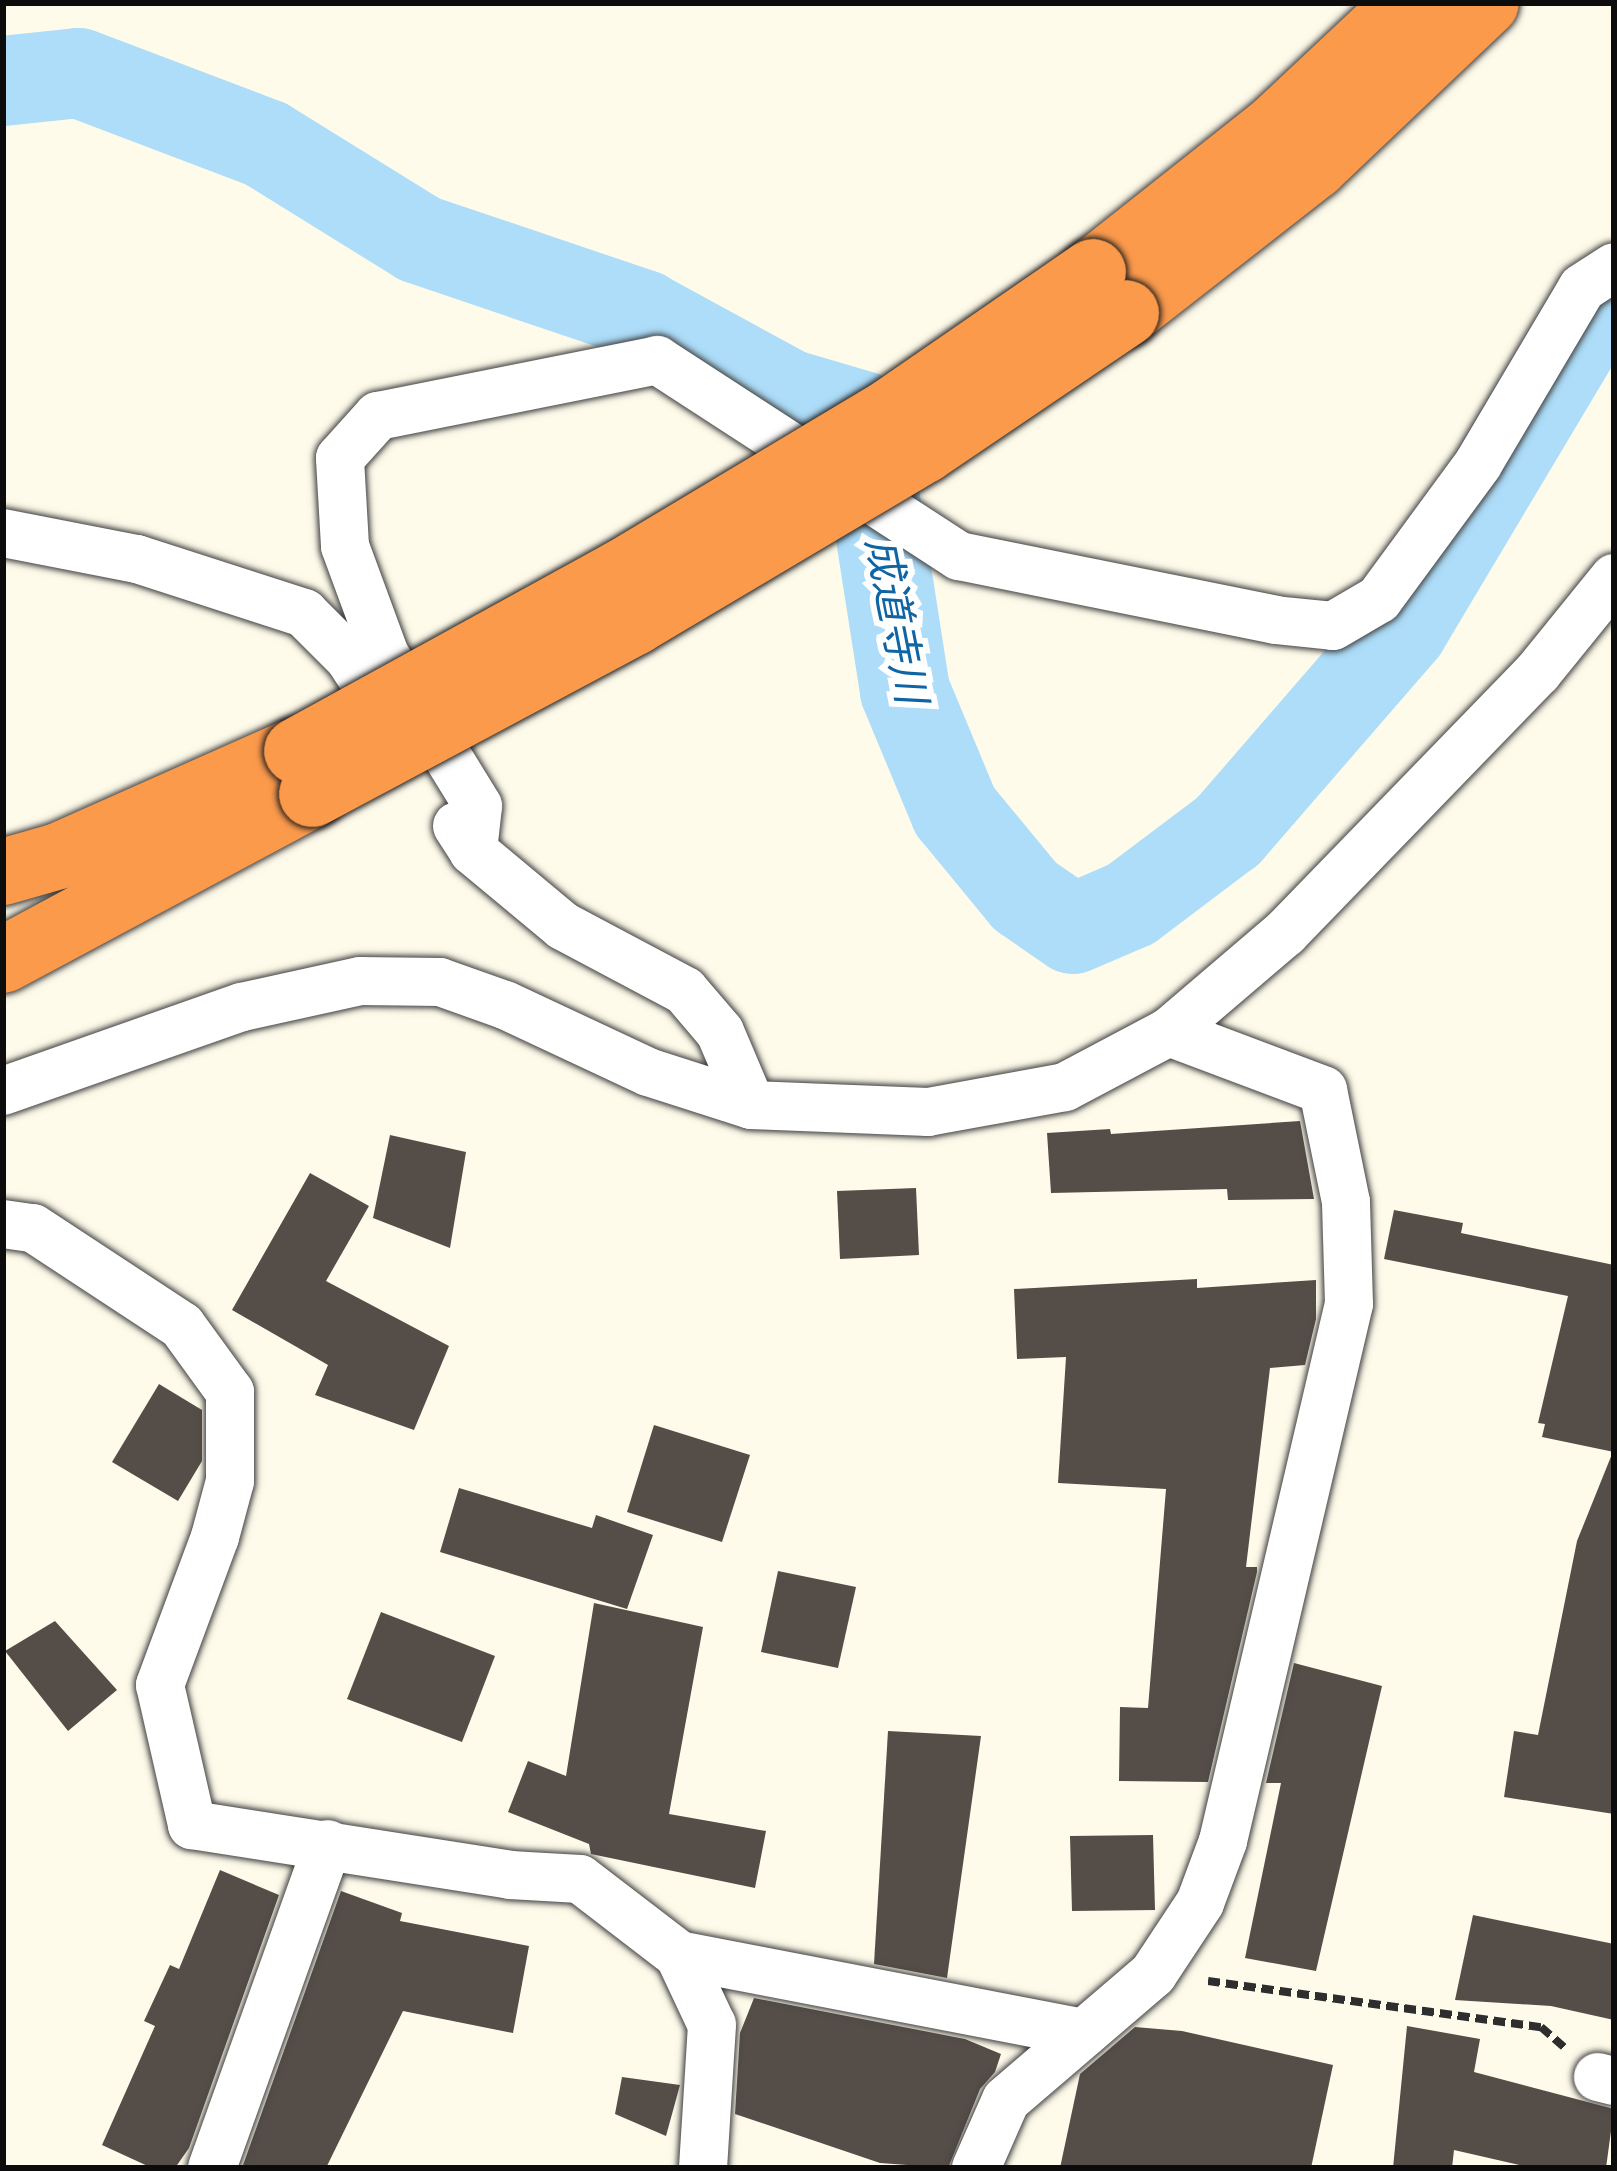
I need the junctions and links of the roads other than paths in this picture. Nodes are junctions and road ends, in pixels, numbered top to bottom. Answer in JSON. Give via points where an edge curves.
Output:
{"nodes":[{"id":1,"x":1408,"y":3,"type":"edge"},
{"id":2,"x":1486,"y":3,"type":"edge"},
{"id":3,"x":1614,"y":267,"type":"edge"},
{"id":4,"x":1110,"y":292,"type":"junction"},
{"id":5,"x":3,"y":533,"type":"edge"},
{"id":6,"x":1614,"y":578,"type":"edge"},
{"id":7,"x":303,"y":773,"type":"junction"},
{"id":8,"x":473,"y":851,"type":"junction"},
{"id":9,"x":3,"y":872,"type":"edge"},
{"id":10,"x":3,"y":960,"type":"edge"},
{"id":11,"x":1169,"y":1032,"type":"junction"},
{"id":12,"x":3,"y":1090,"type":"edge"},
{"id":13,"x":751,"y":1105,"type":"junction"},
{"id":14,"x":3,"y":1224,"type":"edge"},
{"id":15,"x":328,"y":1844,"type":"junction"},
{"id":16,"x":680,"y":1954,"type":"junction"},
{"id":17,"x":1084,"y":2033,"type":"junction"},
{"id":18,"x":212,"y":2168,"type":"edge"},
{"id":19,"x":703,"y":2168,"type":"edge"},
{"id":20,"x":976,"y":2168,"type":"edge"}],
"edges":[{"from":1,"to":4,"type":"highway"},
{"from":2,"to":4,"type":"highway","via":[[1314,166]]},
{"from":3,"to":8,"type":"street","via":[[1582,288],[1478,464],[1379,599],[1333,626],[959,556],[657,360],[378,416],[340,458],[345,546],[385,655],[478,806]]},
{"from":4,"to":7,"type":"highway","bridge":true,"via":[[924,450],[634,622]]},
{"from":5,"to":8,"type":"street","via":[[137,559],[304,613],[349,658]]},
{"from":6,"to":11,"type":"street","via":[[1538,672],[1317,901]]},
{"from":7,"to":9,"type":"highway"},
{"from":7,"to":10,"type":"highway"},
{"from":8,"to":13,"type":"street","via":[[563,926],[685,991],[720,1032]]},
{"from":11,"to":13,"type":"street","via":[[1065,1087],[928,1112]]},
{"from":11,"to":17,"type":"street","via":[[1322,1090],[1346,1202],[1349,1304],[1223,1841],[1200,1903],[1153,1974]]},
{"from":12,"to":13,"type":"street","via":[[242,1007],[360,981],[440,982],[649,1072]]},
{"from":14,"to":15,"type":"street","via":[[33,1228],[182,1326],[230,1392],[230,1481],[160,1685],[192,1825]]},
{"from":15,"to":16,"type":"street","via":[[580,1879]]},
{"from":15,"to":18,"type":"street"},
{"from":16,"to":17,"type":"street"},
{"from":16,"to":19,"type":"street","via":[[712,2025]]},
{"from":17,"to":20,"type":"street","via":[[1006,2100]]}]}
